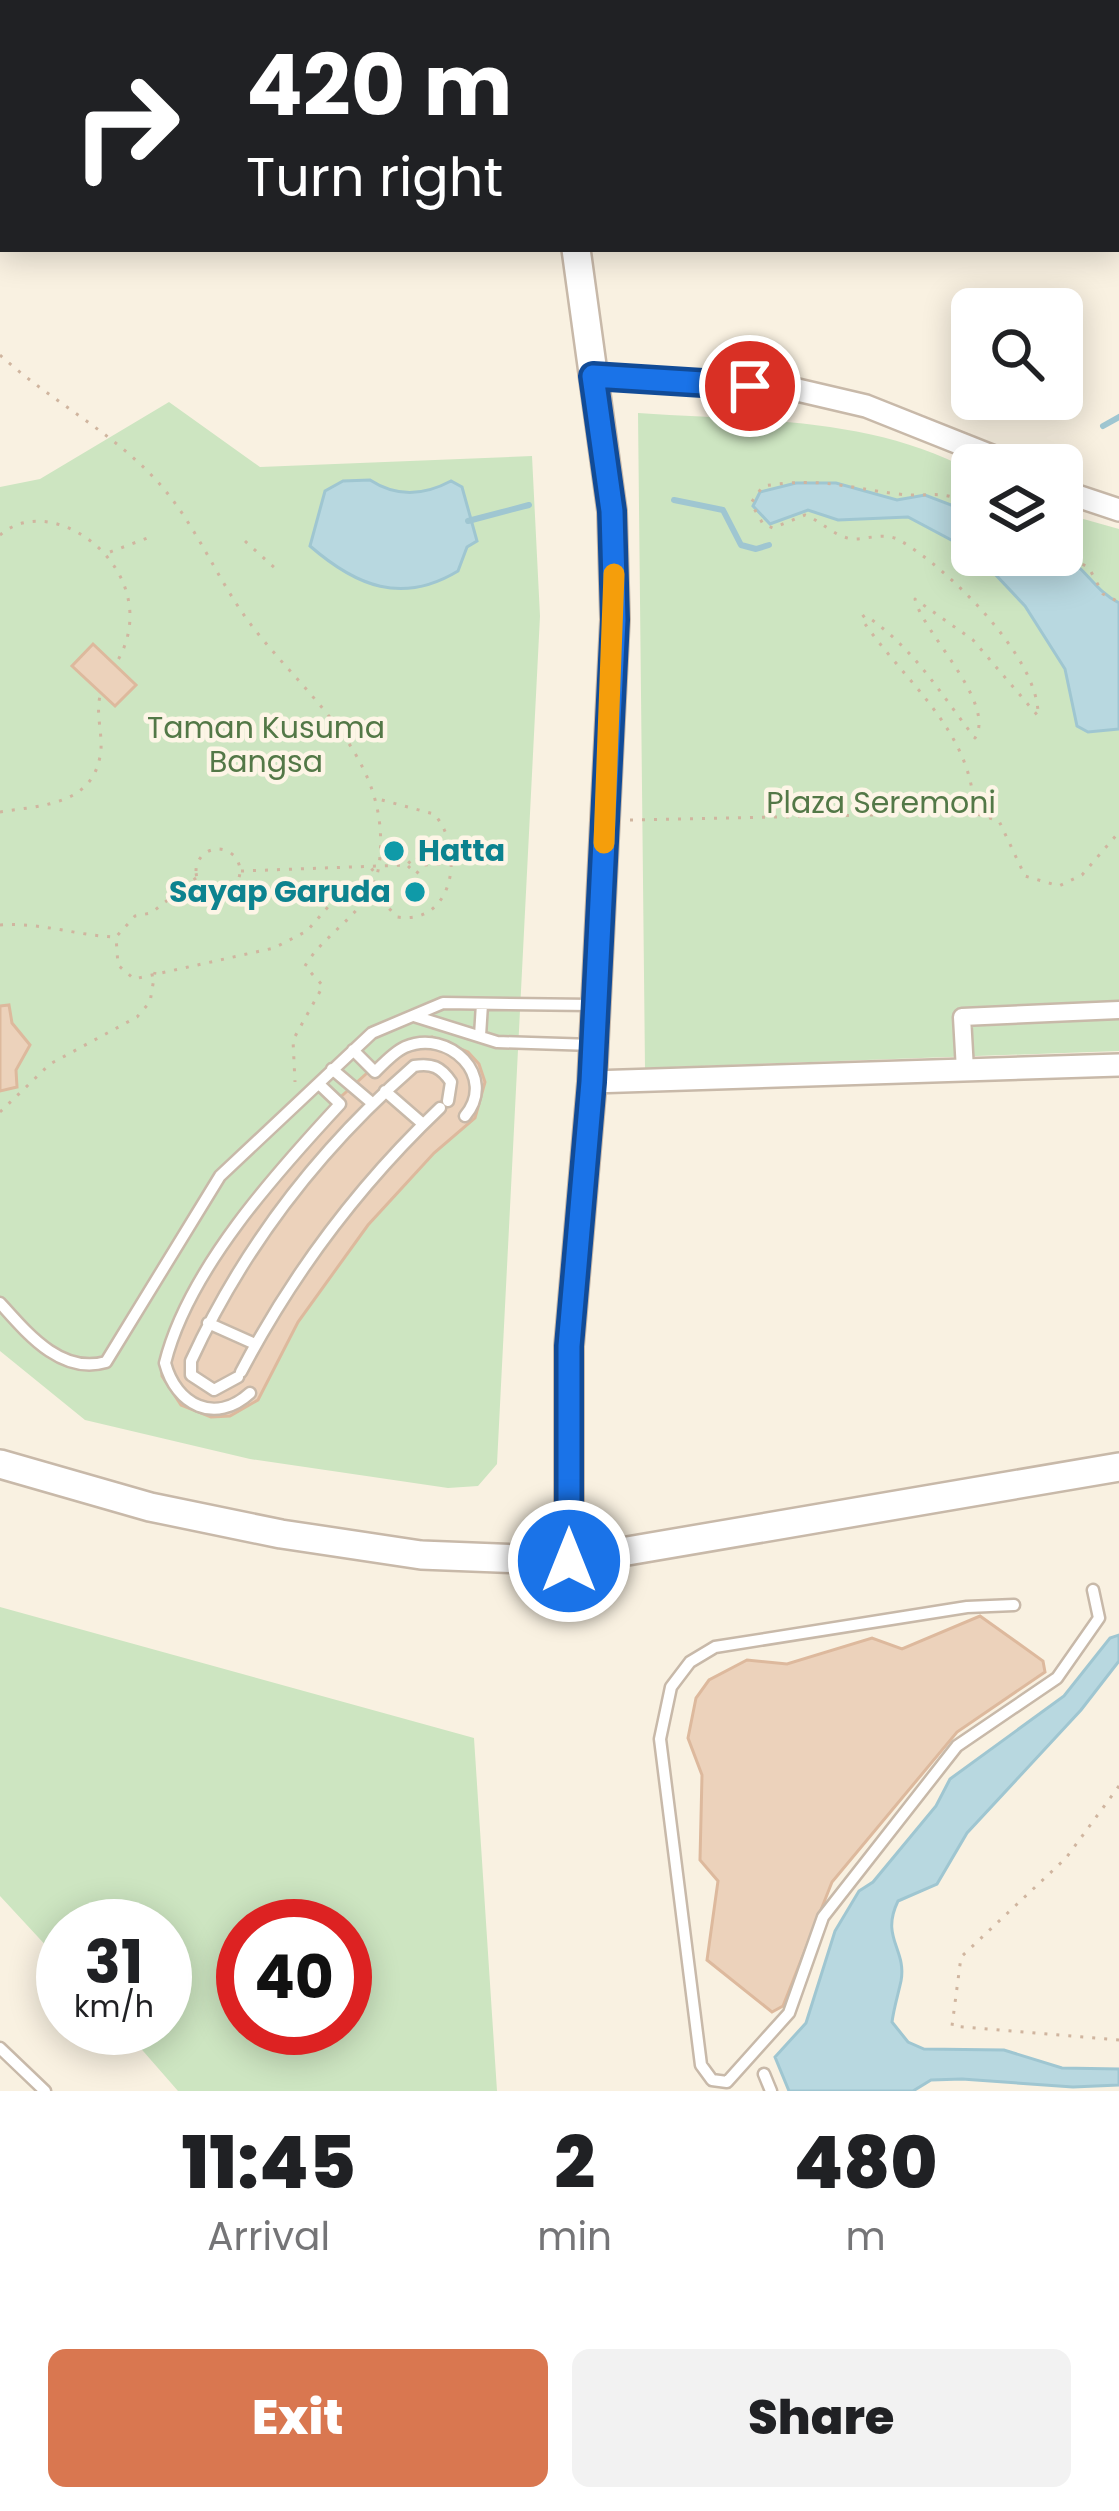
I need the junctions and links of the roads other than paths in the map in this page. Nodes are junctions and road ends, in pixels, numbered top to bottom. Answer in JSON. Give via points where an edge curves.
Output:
{"nodes":[{"id":1,"x":576,"y":252,"type":"edge"},
{"id":2,"x":593,"y":376,"type":"junction"},
{"id":3,"x":961,"y":444,"type":"edge"},
{"id":4,"x":1083,"y":498,"type":"edge"},
{"id":5,"x":1119,"y":510,"type":"edge"},
{"id":6,"x":482,"y":1004,"type":"junction"},
{"id":7,"x":596,"y":1005,"type":"junction"},
{"id":8,"x":1119,"y":1010,"type":"edge"},
{"id":9,"x":414,"y":1016,"type":"junction"},
{"id":10,"x":480,"y":1036,"type":"junction"},
{"id":11,"x":594,"y":1045,"type":"junction"},
{"id":12,"x":353,"y":1050,"type":"junction"},
{"id":13,"x":1119,"y":1065,"type":"edge"},
{"id":14,"x":332,"y":1069,"type":"junction"},
{"id":15,"x":965,"y":1070,"type":"junction"},
{"id":16,"x":592,"y":1082,"type":"junction"},
{"id":17,"x":319,"y":1084,"type":"junction"},
{"id":18,"x":385,"y":1091,"type":"junction"},
{"id":19,"x":372,"y":1103,"type":"junction"},
{"id":20,"x":465,"y":1116,"type":"dead end"},
{"id":21,"x":423,"y":1124,"type":"junction"},
{"id":22,"x":0,"y":1303,"type":"edge"},
{"id":23,"x":208,"y":1322,"type":"junction"},
{"id":24,"x":255,"y":1344,"type":"junction"},
{"id":25,"x":250,"y":1394,"type":"dead end"},
{"id":26,"x":0,"y":1464,"type":"edge"},
{"id":27,"x":1119,"y":1467,"type":"edge"},
{"id":28,"x":569,"y":1561,"type":"junction"},
{"id":29,"x":1093,"y":1590,"type":"dead end"},
{"id":30,"x":1014,"y":1606,"type":"dead end"},
{"id":31,"x":0,"y":2048,"type":"edge"},
{"id":32,"x":764,"y":2074,"type":"dead end"},
{"id":33,"x":45,"y":2091,"type":"edge"},
{"id":34,"x":771,"y":2091,"type":"edge"}],
"edges":[{"from":1,"to":2,"type":"street"},
{"from":2,"to":3,"type":"street","via":[[789,388],[866,406]]},
{"from":2,"to":7,"type":"street","via":[[612,511],[615,620]]},
{"from":4,"to":5,"type":"street"},
{"from":6,"to":7,"type":"lane"},
{"from":6,"to":9,"type":"lane","via":[[443,1003]]},
{"from":6,"to":10,"type":"lane"},
{"from":7,"to":11,"type":"street"},
{"from":8,"to":15,"type":"street","via":[[962,1017]]},
{"from":9,"to":10,"type":"lane"},
{"from":9,"to":12,"type":"lane"},
{"from":10,"to":11,"type":"lane"},
{"from":11,"to":16,"type":"street"},
{"from":12,"to":14,"type":"lane"},
{"from":12,"to":20,"type":"lane","via":[[375,1072],[405,1047],[451,1048],[477,1085]]},
{"from":13,"to":15,"type":"street"},
{"from":14,"to":17,"type":"lane"},
{"from":14,"to":19,"type":"lane"},
{"from":15,"to":16,"type":"street"},
{"from":16,"to":28,"type":"street","via":[[569,1346]]},
{"from":17,"to":22,"type":"lane","via":[[220,1176],[106,1363],[71,1363],[48,1350]]},
{"from":17,"to":25,"type":"lane","via":[[340,1104],[227,1242],[165,1363],[176,1390],[200,1408],[229,1408]]},
{"from":18,"to":19,"type":"lane"},
{"from":18,"to":21,"type":"lane"},
{"from":18,"to":21,"type":"lane","via":[[414,1066],[443,1070],[451,1082],[444,1104]]},
{"from":19,"to":23,"type":"lane","via":[[288,1198]]},
{"from":21,"to":24,"type":"lane","via":[[331,1226]]},
{"from":23,"to":24,"type":"lane"},
{"from":23,"to":24,"type":"lane","via":[[191,1375],[214,1390],[239,1374]]},
{"from":26,"to":28,"type":"street","via":[[281,1534],[421,1555]]},
{"from":27,"to":28,"type":"street"},
{"from":29,"to":30,"type":"lane","via":[[1099,1618],[1057,1678],[957,1746],[823,1917],[789,2013],[741,2072],[728,2082],[712,2080],[701,2066],[660,1739],[671,1688],[690,1662],[739,1639]]},
{"from":31,"to":33,"type":"lane"},
{"from":32,"to":34,"type":"lane"}]}
